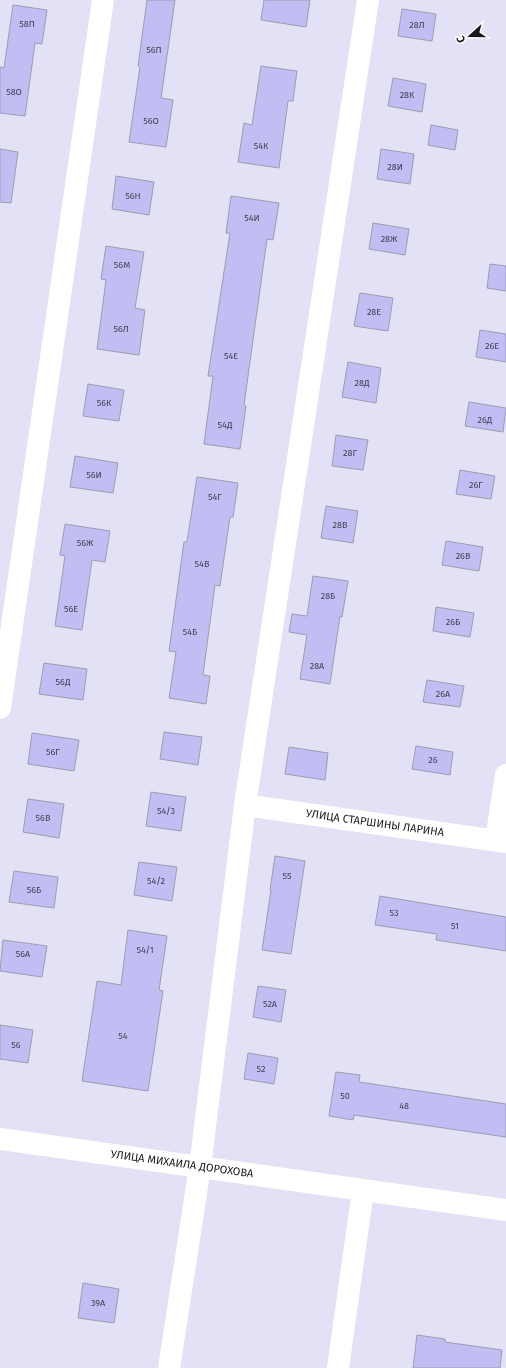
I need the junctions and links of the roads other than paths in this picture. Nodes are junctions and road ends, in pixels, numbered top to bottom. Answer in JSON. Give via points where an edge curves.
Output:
{"nodes":[{"id":1,"x":103,"y":0,"type":"edge"},
{"id":2,"x":368,"y":0,"type":"edge"},
{"id":3,"x":0,"y":708,"type":"edge"},
{"id":4,"x":506,"y":775,"type":"edge"},
{"id":5,"x":245,"y":804,"type":"junction"},
{"id":6,"x":501,"y":841,"type":"edge"},
{"id":7,"x":0,"y":1139,"type":"edge"},
{"id":8,"x":200,"y":1167,"type":"junction"},
{"id":9,"x":363,"y":1190,"type":"junction"},
{"id":10,"x":506,"y":1210,"type":"edge"},
{"id":11,"x":169,"y":1368,"type":"edge"},
{"id":12,"x":338,"y":1368,"type":"edge"}],
"edges":[{"from":1,"to":3,"type":"street"},
{"from":2,"to":5,"type":"street"},
{"from":4,"to":6,"type":"street"},
{"from":5,"to":6,"type":"street","name":"УЛИЦА СТАРШИНЫ ЛАРИНА"},
{"from":5,"to":8,"type":"street"},
{"from":7,"to":8,"type":"street","name":"УЛИЦА МИХАИЛА ДОРОХОВА"},
{"from":8,"to":9,"type":"street","name":"УЛИЦА МИХАИЛА ДОРОХОВА"},
{"from":8,"to":11,"type":"street"},
{"from":9,"to":10,"type":"street","name":"УЛИЦА МИХАИЛА ДОРОХОВА"},
{"from":9,"to":12,"type":"street"}]}
